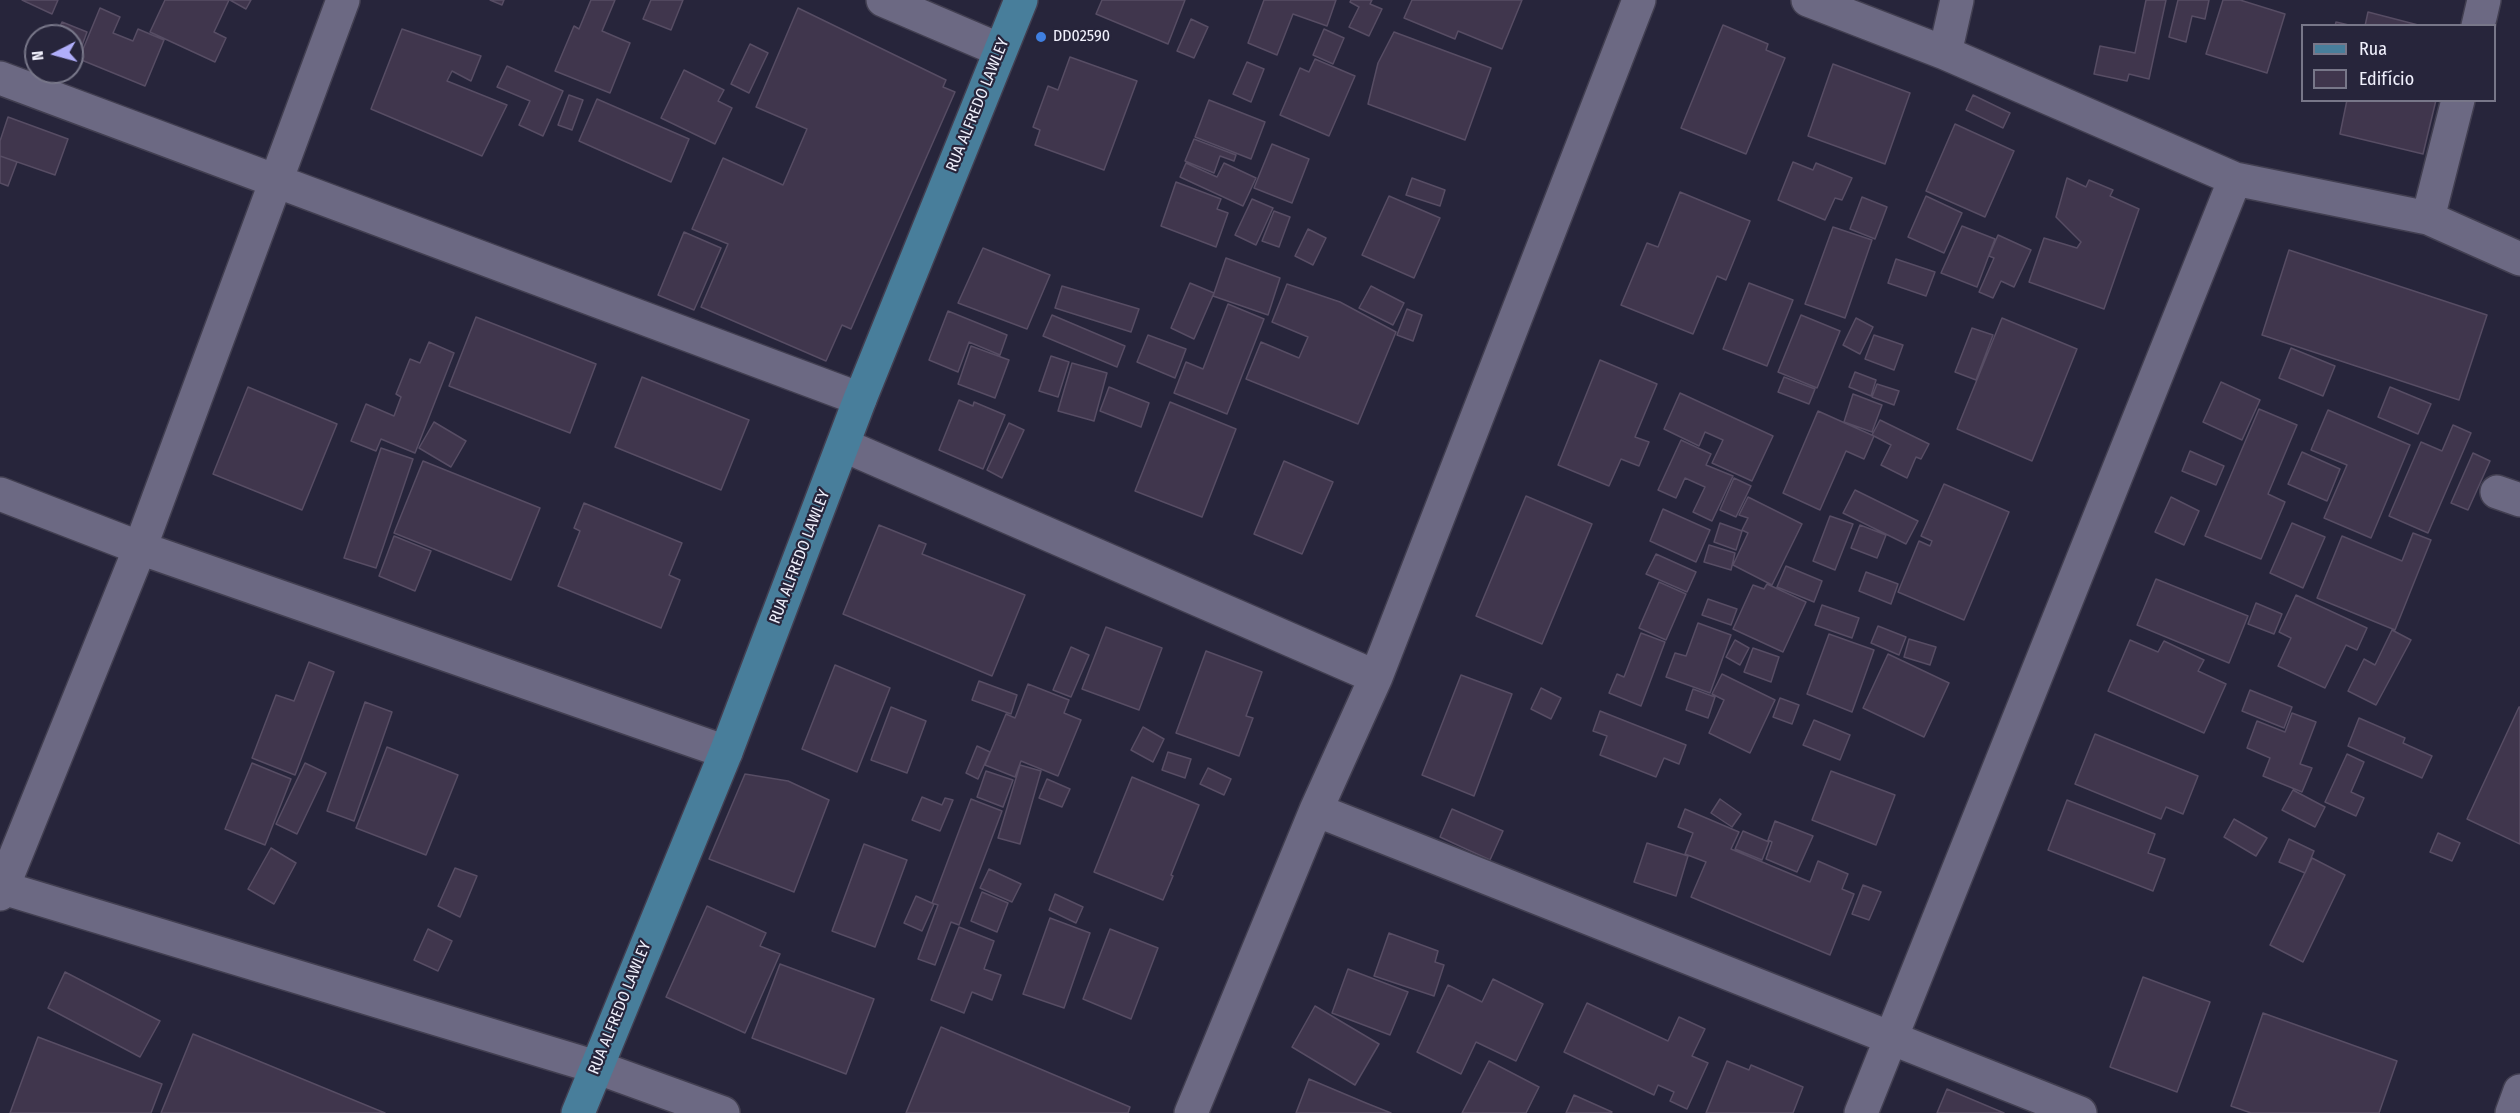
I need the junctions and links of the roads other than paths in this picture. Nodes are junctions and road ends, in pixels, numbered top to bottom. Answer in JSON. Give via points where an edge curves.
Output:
{"nodes":[{"id":1,"x":343,"y":0,"type":"edge"},
{"id":2,"x":883,"y":0,"type":"edge"},
{"id":3,"x":1021,"y":0,"type":"edge"},
{"id":4,"x":1639,"y":0,"type":"edge"},
{"id":5,"x":1808,"y":0,"type":"edge"},
{"id":6,"x":1957,"y":0,"type":"edge"},
{"id":7,"x":2484,"y":0,"type":"edge"},
{"id":8,"x":2478,"y":24,"type":"edge"},
{"id":9,"x":1000,"y":50,"type":"junction"},
{"id":10,"x":1945,"y":53,"type":"junction"},
{"id":11,"x":0,"y":78,"type":"edge"},
{"id":12,"x":2457,"y":102,"type":"edge"},
{"id":13,"x":2235,"y":178,"type":"junction"},
{"id":14,"x":277,"y":181,"type":"junction"},
{"id":15,"x":2428,"y":218,"type":"junction"},
{"id":16,"x":2520,"y":259,"type":"edge"},
{"id":17,"x":860,"y":399,"type":"junction"},
{"id":18,"x":843,"y":445,"type":"junction"},
{"id":19,"x":0,"y":494,"type":"edge"},
{"id":20,"x":140,"y":548,"type":"junction"},
{"id":21,"x":1376,"y":677,"type":"junction"},
{"id":22,"x":726,"y":752,"type":"junction"},
{"id":23,"x":1316,"y":810,"type":"junction"},
{"id":24,"x":1,"y":890,"type":"edge"},
{"id":25,"x":1890,"y":1039,"type":"junction"},
{"id":26,"x":596,"y":1067,"type":"junction"},
{"id":27,"x":2520,"y":1092,"type":"edge"},
{"id":28,"x":578,"y":1113,"type":"edge"},
{"id":29,"x":723,"y":1113,"type":"edge"},
{"id":30,"x":1191,"y":1113,"type":"edge"},
{"id":31,"x":1861,"y":1113,"type":"edge"},
{"id":32,"x":2080,"y":1113,"type":"edge"},
{"id":33,"x":2512,"y":1113,"type":"edge"}],
"edges":[{"from":1,"to":14,"type":"street"},
{"from":2,"to":9,"type":"street"},
{"from":3,"to":9,"type":"main road","name":"RUA ALFREDO LAWLEY"},
{"from":4,"to":21,"type":"street"},
{"from":5,"to":10,"type":"street"},
{"from":6,"to":10,"type":"street"},
{"from":7,"to":8,"type":"street"},
{"from":9,"to":17,"type":"main road","name":"RUA ALFREDO LAWLEY"},
{"from":10,"to":13,"type":"street"},
{"from":11,"to":14,"type":"street"},
{"from":12,"to":15,"type":"street"},
{"from":13,"to":15,"type":"street"},
{"from":13,"to":25,"type":"street"},
{"from":14,"to":17,"type":"street"},
{"from":14,"to":20,"type":"street"},
{"from":15,"to":16,"type":"street"},
{"from":17,"to":18,"type":"main road","name":"RUA ALFREDO LAWLEY"},
{"from":18,"to":21,"type":"street"},
{"from":18,"to":22,"type":"main road","name":"RUA ALFREDO LAWLEY"},
{"from":19,"to":20,"type":"street"},
{"from":20,"to":22,"type":"street"},
{"from":20,"to":24,"type":"street"},
{"from":21,"to":23,"type":"street"},
{"from":22,"to":26,"type":"main road","name":"RUA ALFREDO LAWLEY"},
{"from":23,"to":25,"type":"street"},
{"from":23,"to":30,"type":"street"},
{"from":24,"to":26,"type":"street"},
{"from":25,"to":31,"type":"street"},
{"from":25,"to":32,"type":"street"},
{"from":26,"to":28,"type":"main road","name":"RUA ALFREDO LAWLEY"},
{"from":26,"to":29,"type":"street"},
{"from":27,"to":33,"type":"street"}]}
